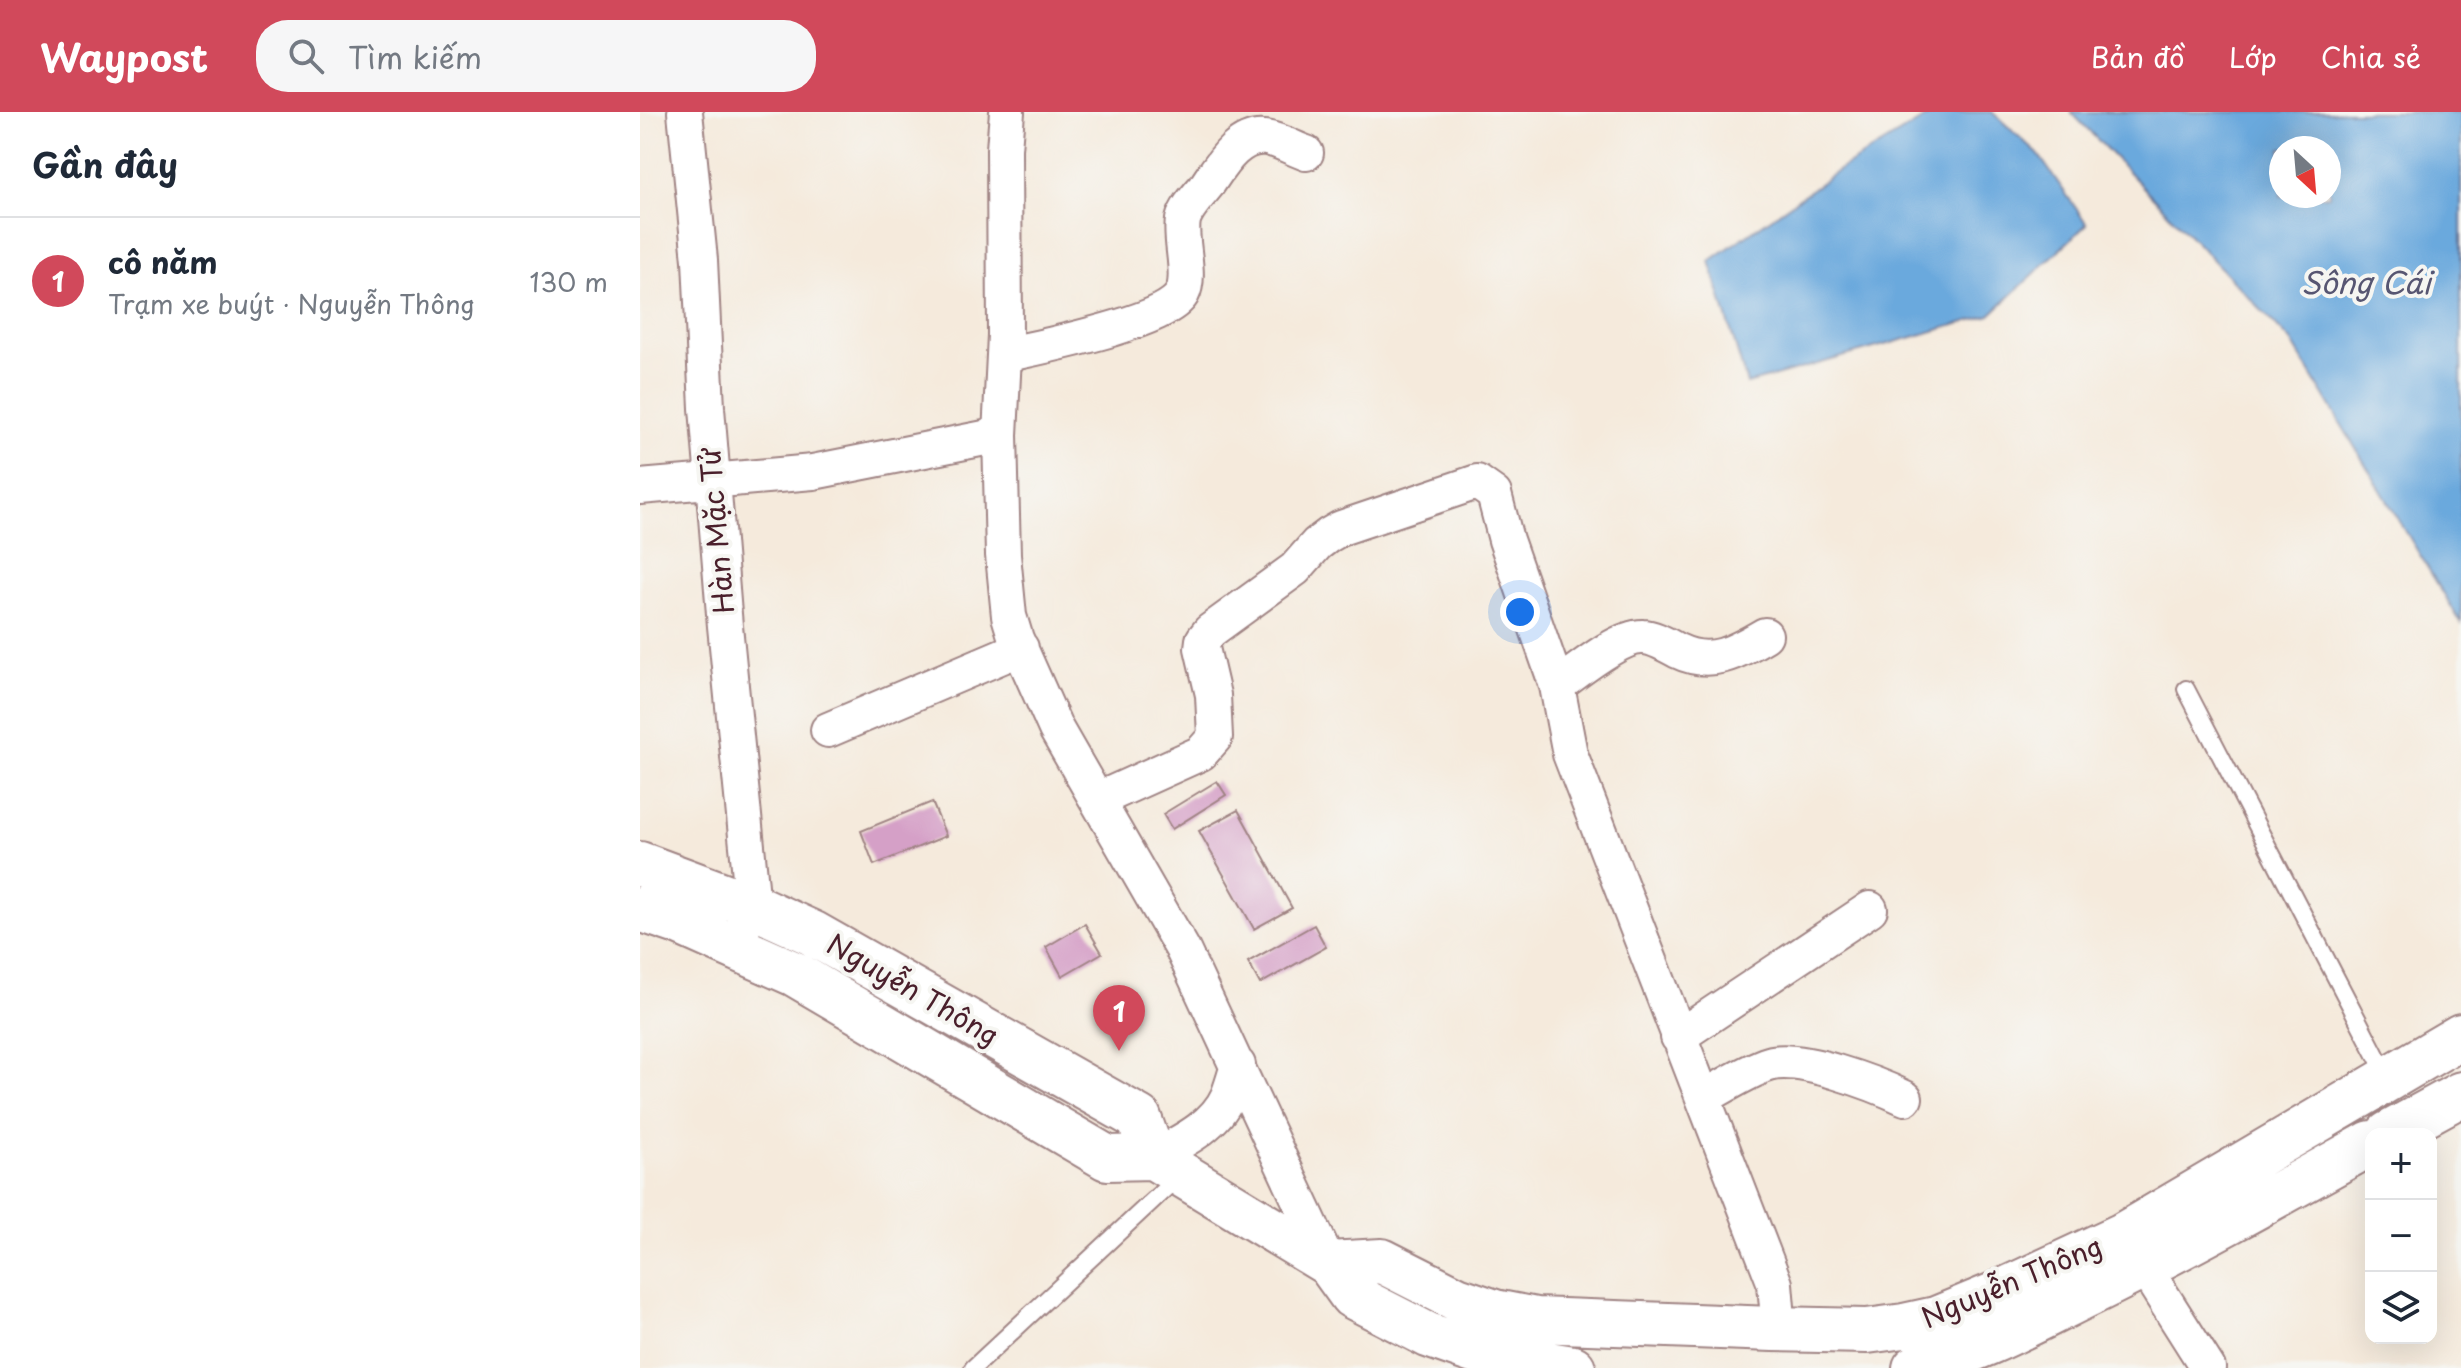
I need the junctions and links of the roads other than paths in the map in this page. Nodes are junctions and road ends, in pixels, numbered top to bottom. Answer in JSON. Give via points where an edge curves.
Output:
{"nodes":[{"id":1,"x":685,"y":112,"type":"edge"},
{"id":2,"x":1007,"y":112,"type":"edge"},
{"id":3,"x":1306,"y":153,"type":"dead end"},
{"id":4,"x":1004,"y":355,"type":"junction"},
{"id":5,"x":1000,"y":435,"type":"junction"},
{"id":6,"x":714,"y":482,"type":"junction"},
{"id":7,"x":640,"y":487,"type":"edge"},
{"id":8,"x":1765,"y":635,"type":"dead end"},
{"id":9,"x":1021,"y":648,"type":"junction"},
{"id":10,"x":1557,"y":686,"type":"junction"},
{"id":11,"x":2186,"y":689,"type":"dead end"},
{"id":12,"x":828,"y":730,"type":"dead end"},
{"id":13,"x":1097,"y":800,"type":"junction"},
{"id":14,"x":640,"y":864,"type":"edge"},
{"id":15,"x":753,"y":906,"type":"junction"},
{"id":16,"x":640,"y":909,"type":"edge"},
{"id":17,"x":1870,"y":909,"type":"dead end"},
{"id":18,"x":735,"y":946,"type":"junction"},
{"id":19,"x":2461,"y":1036,"type":"edge"},
{"id":20,"x":1678,"y":1037,"type":"junction"},
{"id":21,"x":1238,"y":1065,"type":"junction"},
{"id":22,"x":2389,"y":1079,"type":"junction"},
{"id":23,"x":2461,"y":1094,"type":"edge"},
{"id":24,"x":1703,"y":1098,"type":"junction"},
{"id":25,"x":1905,"y":1098,"type":"dead end"},
{"id":26,"x":2399,"y":1128,"type":"edge"},
{"id":27,"x":2365,"y":1146,"type":"edge"},
{"id":28,"x":1167,"y":1166,"type":"junction"},
{"id":29,"x":2134,"y":1252,"type":"junction"},
{"id":30,"x":1329,"y":1264,"type":"junction"},
{"id":31,"x":1773,"y":1329,"type":"junction"},
{"id":32,"x":1939,"y":1365,"type":"edge"},
{"id":33,"x":973,"y":1368,"type":"edge"},
{"id":34,"x":1573,"y":1368,"type":"edge"},
{"id":35,"x":2208,"y":1368,"type":"edge"}],
"edges":[{"from":1,"to":6,"type":"street","name":"Hàn Mặc Tử"},
{"from":2,"to":4,"type":"street"},
{"from":3,"to":4,"type":"street","via":[[1266,138],[1249,139],[1225,159],[1183,220],[1185,278],[1173,303],[1128,324]]},
{"from":4,"to":5,"type":"street"},
{"from":5,"to":6,"type":"street","via":[[840,468]]},
{"from":5,"to":9,"type":"street","via":[[1006,590]]},
{"from":6,"to":7,"type":"street"},
{"from":6,"to":15,"type":"street","name":"Hàn Mặc Tử"},
{"from":8,"to":10,"type":"street","via":[[1735,653],[1711,659],[1689,657],[1644,637],[1623,641]]},
{"from":9,"to":12,"type":"street"},
{"from":9,"to":13,"type":"street","via":[[1056,729]]},
{"from":10,"to":13,"type":"street","via":[[1494,494],[1477,482],[1341,528],[1210,631],[1202,648],[1213,695],[1215,737],[1201,753]]},
{"from":10,"to":20,"type":"street","via":[[1570,754]]},
{"from":11,"to":22,"type":"lane"},
{"from":13,"to":21,"type":"street","via":[[1182,948]]},
{"from":14,"to":15,"type":"main road","name":"Nguyễn Thông"},
{"from":15,"to":18,"type":"street"},
{"from":15,"to":28,"type":"main road","name":"Nguyễn Thông","via":[[812,933],[1139,1118]]},
{"from":16,"to":18,"type":"main road","name":"Nguyễn Thông"},
{"from":17,"to":20,"type":"street"},
{"from":18,"to":28,"type":"main road","name":"Nguyễn Thông","via":[[795,974],[1107,1158]]},
{"from":19,"to":22,"type":"main road","name":"Nguyễn Thông"},
{"from":20,"to":24,"type":"street"},
{"from":21,"to":28,"type":"street","via":[[1215,1115]]},
{"from":21,"to":30,"type":"street"},
{"from":22,"to":29,"type":"main road","name":"Nguyễn Thông"},
{"from":23,"to":26,"type":"main road"},
{"from":24,"to":25,"type":"street","via":[[1769,1064],[1784,1063],[1839,1073]]},
{"from":24,"to":31,"type":"street","via":[[1775,1284]]},
{"from":27,"to":29,"type":"main road","name":"Nguyễn Thông"},
{"from":28,"to":30,"type":"main road"},
{"from":28,"to":33,"type":"lane"},
{"from":29,"to":31,"type":"main road","name":"Nguyễn Thông","via":[[1904,1326],[1867,1331]]},
{"from":29,"to":32,"type":"main road","name":"Nguyễn Thông","via":[[2014,1333]]},
{"from":29,"to":35,"type":"street"},
{"from":30,"to":31,"type":"main road","name":"Nguyễn Thông","via":[[1382,1261],[1457,1299],[1536,1320]]},
{"from":30,"to":34,"type":"main road","via":[[1352,1296],[1428,1335],[1479,1353]]}]}
